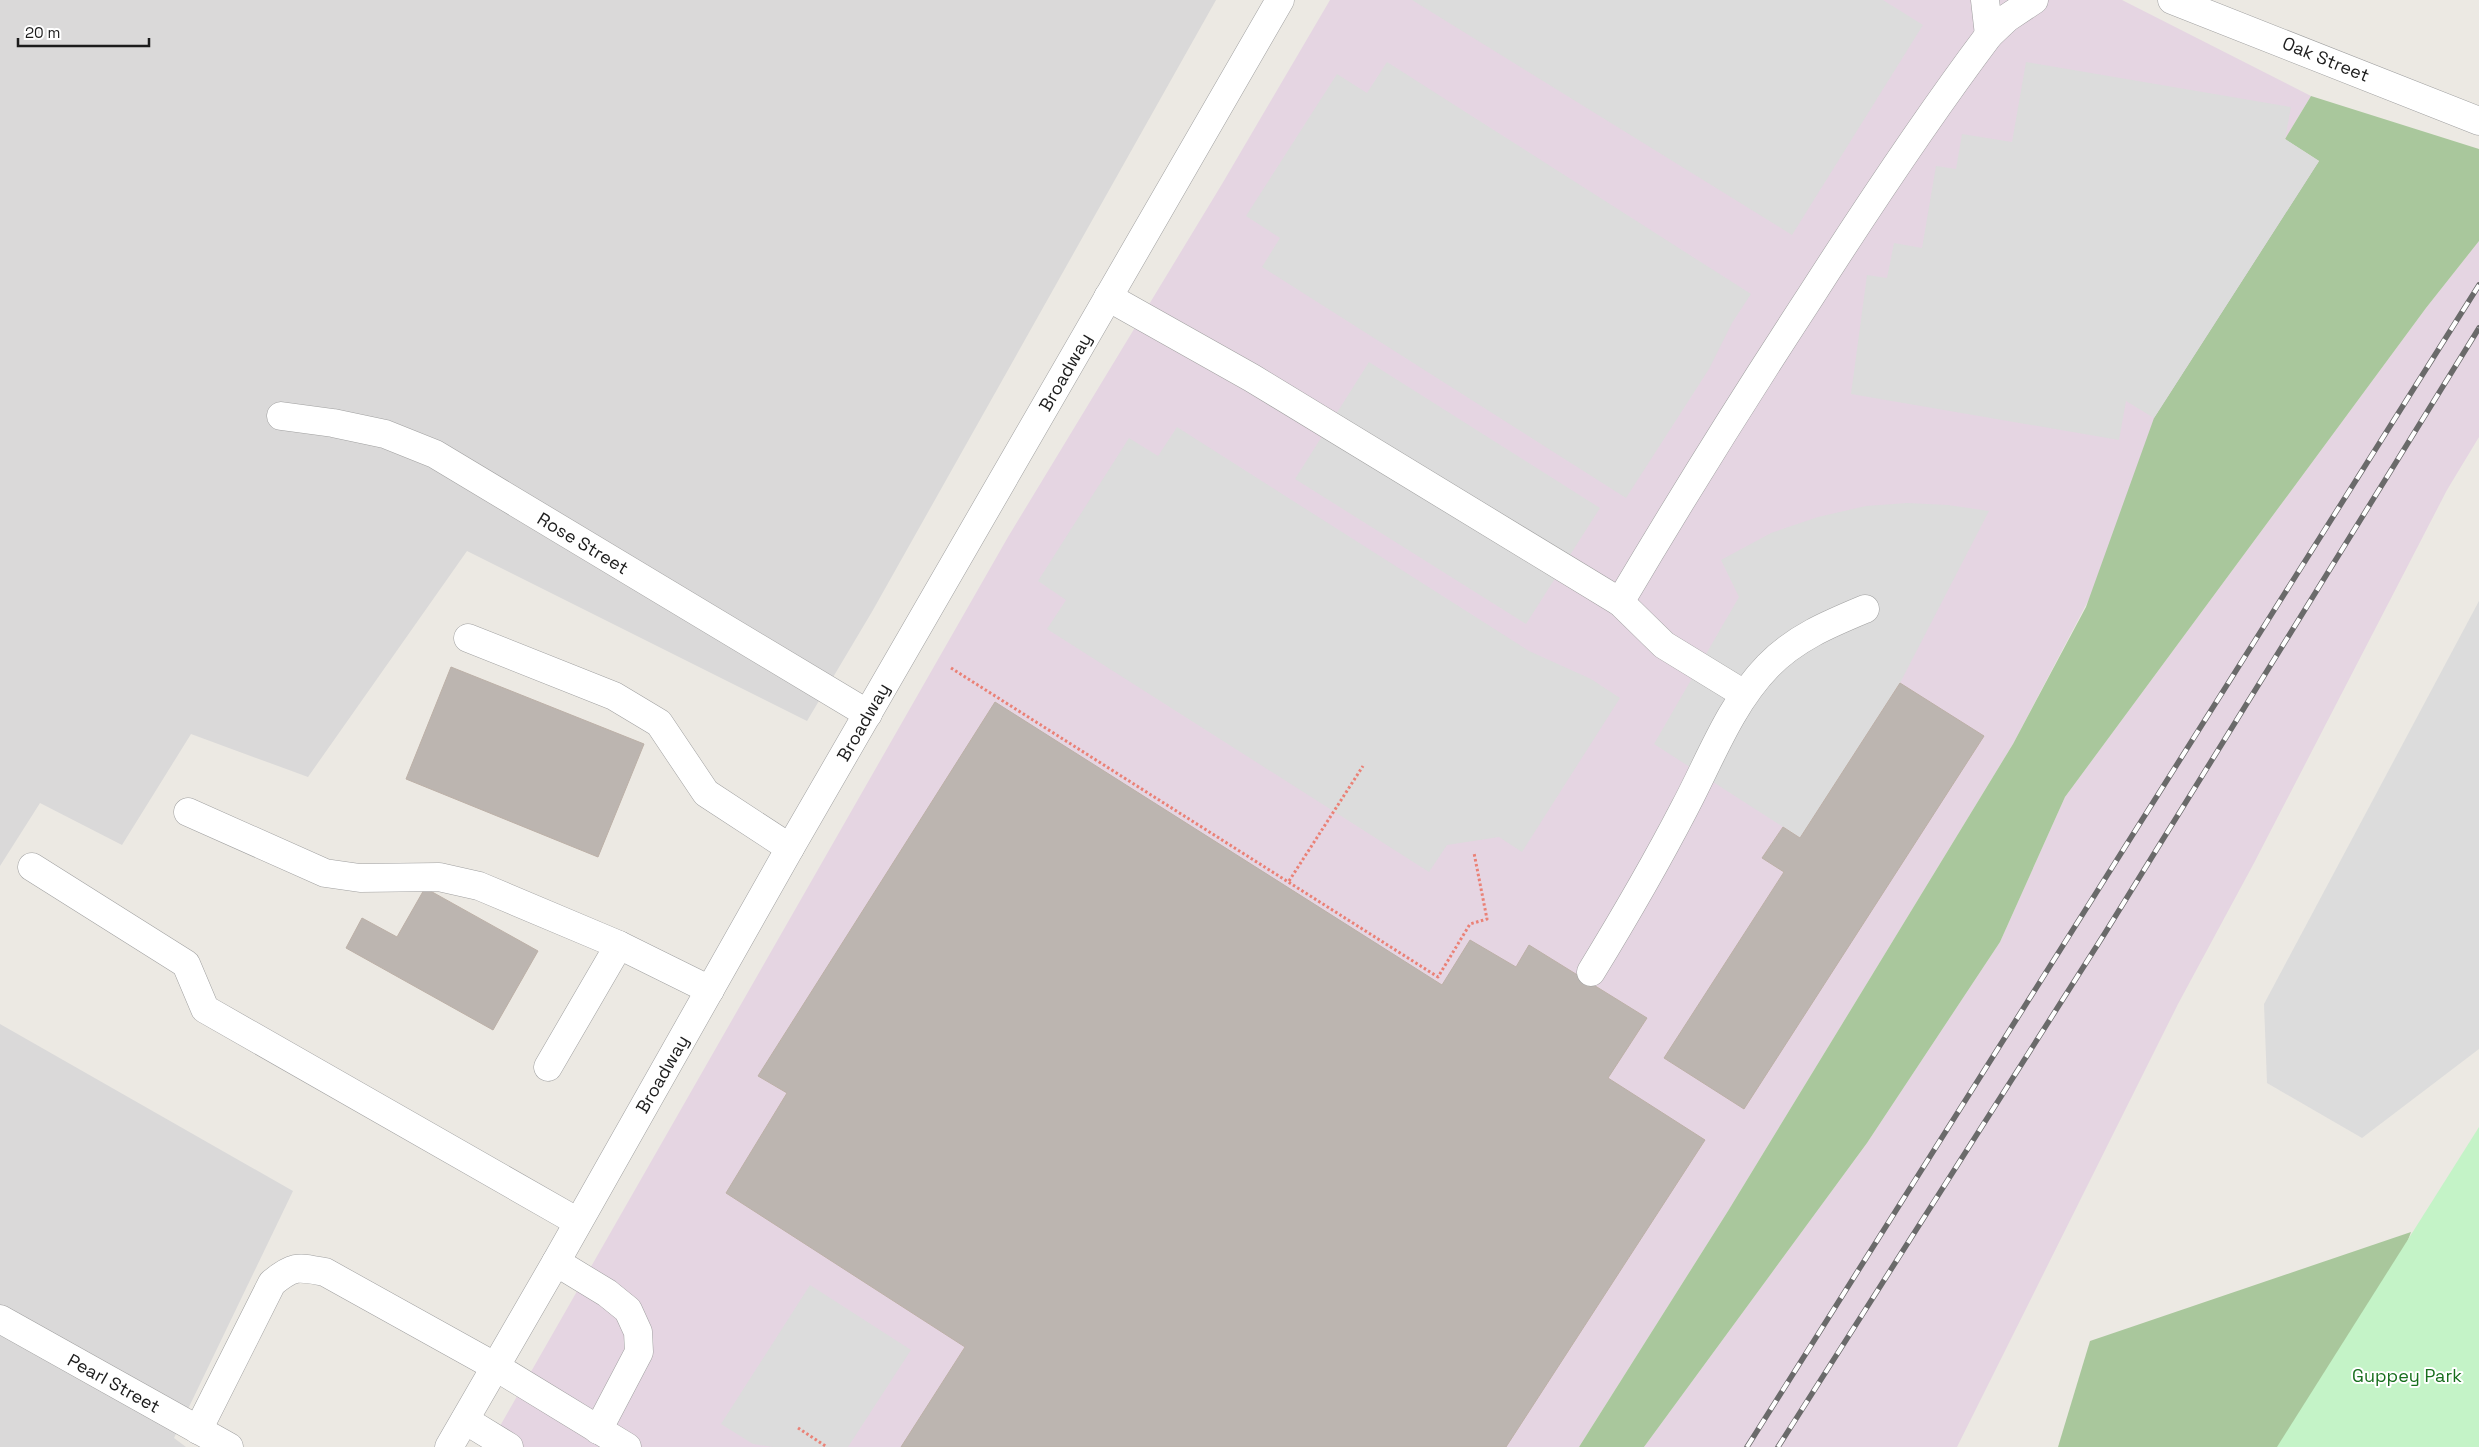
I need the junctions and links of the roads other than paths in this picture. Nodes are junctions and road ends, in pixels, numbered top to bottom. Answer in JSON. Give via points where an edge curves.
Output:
{"nodes":[{"id":1,"x":1280,"y":0,"type":"edge"},
{"id":2,"x":1985,"y":0,"type":"edge"},
{"id":3,"x":2034,"y":0,"type":"edge"},
{"id":4,"x":2172,"y":0,"type":"edge"},
{"id":5,"x":2219,"y":8,"type":"edge"},
{"id":6,"x":1989,"y":35,"type":"junction"},
{"id":7,"x":2479,"y":121,"type":"edge"},
{"id":8,"x":1108,"y":297,"type":"junction"},
{"id":9,"x":281,"y":416,"type":"dead end"},
{"id":10,"x":1620,"y":602,"type":"junction"},
{"id":11,"x":1865,"y":609,"type":"dead end"},
{"id":12,"x":468,"y":638,"type":"dead end"},
{"id":13,"x":1744,"y":694,"type":"junction"},
{"id":14,"x":868,"y":714,"type":"junction"},
{"id":15,"x":188,"y":812,"type":"dead end"},
{"id":16,"x":790,"y":848,"type":"junction"},
{"id":17,"x":32,"y":867,"type":"dead end"},
{"id":18,"x":619,"y":946,"type":"junction"},
{"id":19,"x":1591,"y":972,"type":"dead end"},
{"id":20,"x":710,"y":990,"type":"junction"},
{"id":21,"x":548,"y":1067,"type":"dead end"},
{"id":22,"x":578,"y":1222,"type":"junction"},
{"id":23,"x":556,"y":1262,"type":"junction"},
{"id":24,"x":0,"y":1319,"type":"edge"},
{"id":25,"x":496,"y":1367,"type":"junction"},
{"id":26,"x":465,"y":1420,"type":"junction"},
{"id":27,"x":198,"y":1430,"type":"junction"},
{"id":28,"x":598,"y":1430,"type":"junction"},
{"id":29,"x":229,"y":1447,"type":"edge"},
{"id":30,"x":449,"y":1447,"type":"edge"},
{"id":31,"x":509,"y":1447,"type":"edge"},
{"id":32,"x":627,"y":1447,"type":"edge"}],
"edges":[{"from":1,"to":8,"type":"street","name":"Broadway"},
{"from":2,"to":6,"type":"street"},
{"from":3,"to":6,"type":"street"},
{"from":4,"to":5,"type":"street","name":"Oak Street"},
{"from":5,"to":7,"type":"street","name":"Oak Street"},
{"from":6,"to":10,"type":"street","via":[[1935,107],[1716,440]]},
{"from":8,"to":10,"type":"street","via":[[1252,378]]},
{"from":8,"to":14,"type":"street","name":"Broadway"},
{"from":9,"to":14,"type":"street","name":"Rose Street","via":[[385,434],[435,454]]},
{"from":10,"to":13,"type":"street","via":[[1664,646]]},
{"from":11,"to":13,"type":"street","via":[[1797,641],[1768,666]]},
{"from":12,"to":16,"type":"street","via":[[614,696],[659,723],[706,793]]},
{"from":13,"to":19,"type":"street","via":[[1648,878]]},
{"from":14,"to":16,"type":"street","name":"Broadway"},
{"from":15,"to":18,"type":"street","via":[[325,873],[360,878],[438,877],[479,886]]},
{"from":16,"to":20,"type":"street","name":"Broadway"},
{"from":17,"to":22,"type":"street","via":[[186,964],[205,1009]]},
{"from":18,"to":20,"type":"street"},
{"from":18,"to":21,"type":"street"},
{"from":20,"to":22,"type":"street","name":"Broadway"},
{"from":22,"to":23,"type":"street","name":"Broadway"},
{"from":23,"to":25,"type":"street","name":"Broadway"},
{"from":23,"to":28,"type":"street","via":[[628,1310],[638,1332],[639,1352]]},
{"from":24,"to":27,"type":"street","name":"Pearl Street"},
{"from":25,"to":26,"type":"street","name":"Broadway"},
{"from":25,"to":27,"type":"street","via":[[324,1272],[303,1268],[288,1270],[272,1283]]},
{"from":25,"to":28,"type":"street"},
{"from":26,"to":30,"type":"street","name":"Broadway"},
{"from":26,"to":31,"type":"street"},
{"from":27,"to":29,"type":"street","name":"Pearl Street"},
{"from":28,"to":32,"type":"street"}]}
